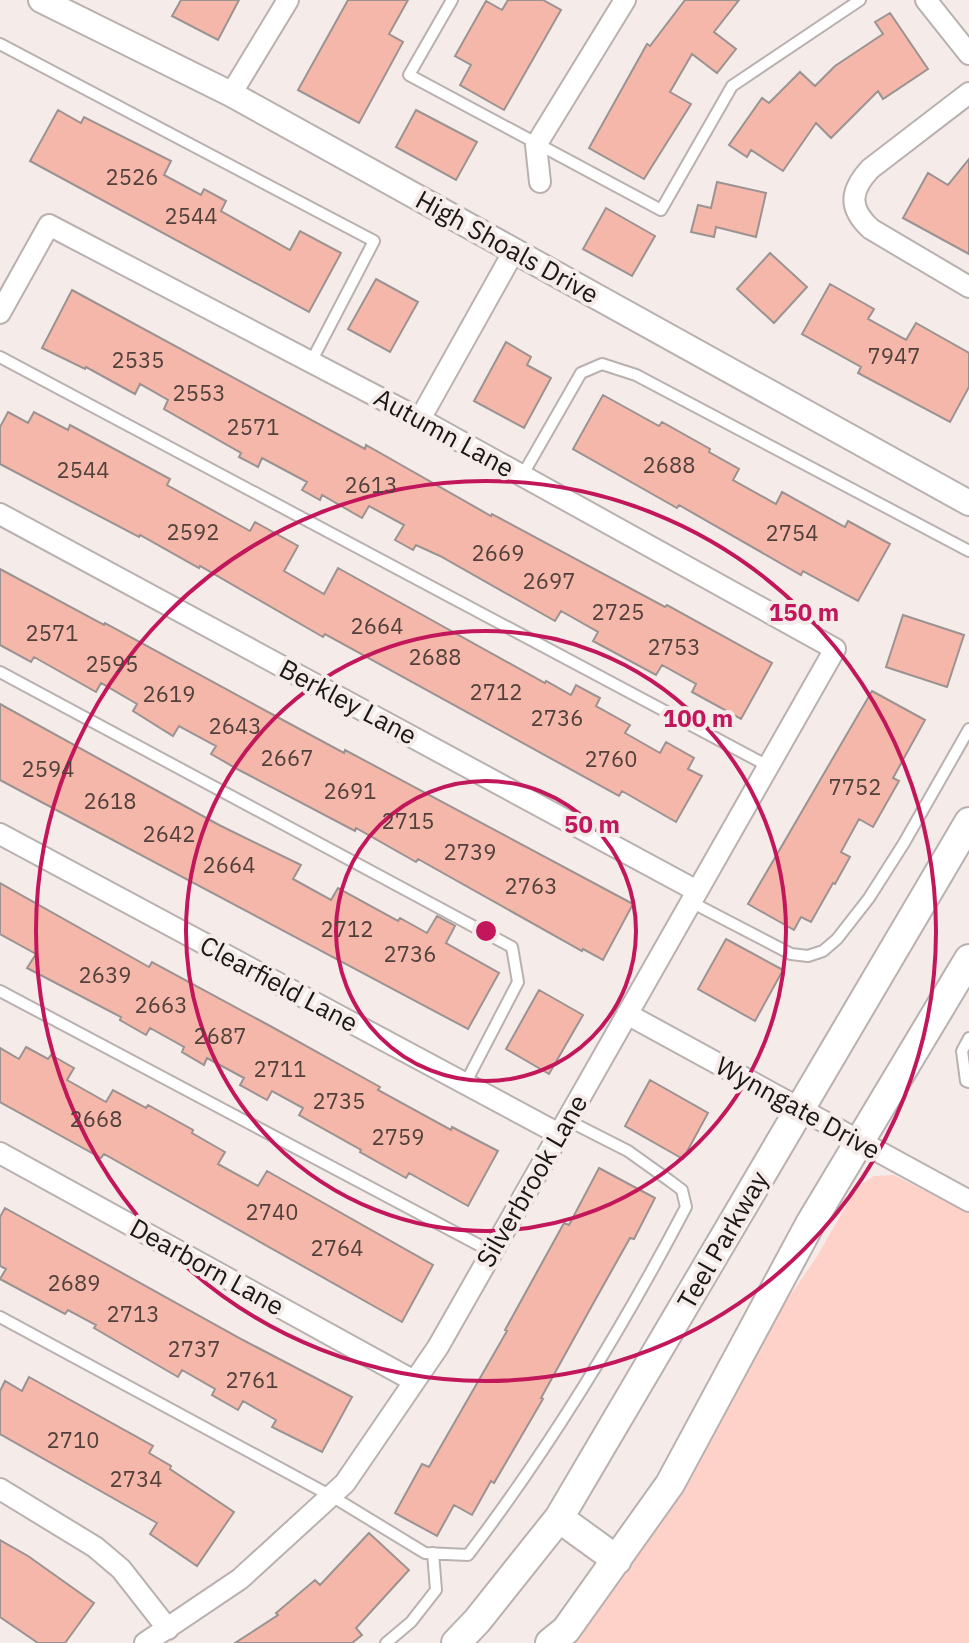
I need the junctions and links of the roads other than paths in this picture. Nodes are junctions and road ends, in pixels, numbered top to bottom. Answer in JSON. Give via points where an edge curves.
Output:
{"nodes":[{"id":1,"x":41,"y":0,"type":"edge"},
{"id":2,"x":452,"y":0,"type":"edge"},
{"id":3,"x":625,"y":0,"type":"edge"},
{"id":4,"x":860,"y":0,"type":"edge"},
{"id":5,"x":926,"y":0,"type":"edge"},
{"id":6,"x":286,"y":1,"type":"edge"},
{"id":7,"x":0,"y":44,"type":"edge"},
{"id":8,"x":969,"y":54,"type":"edge"},
{"id":9,"x":969,"y":93,"type":"edge"},
{"id":10,"x":231,"y":94,"type":"junction"},
{"id":11,"x":536,"y":145,"type":"junction"},
{"id":12,"x":540,"y":182,"type":"dead end"},
{"id":13,"x":514,"y":251,"type":"junction"},
{"id":14,"x":969,"y":287,"type":"edge"},
{"id":15,"x":0,"y":313,"type":"edge"},
{"id":16,"x":0,"y":357,"type":"edge"},
{"id":17,"x":311,"y":362,"type":"junction"},
{"id":18,"x":420,"y":419,"type":"junction"},
{"id":19,"x":522,"y":476,"type":"junction"},
{"id":20,"x":969,"y":503,"type":"edge"},
{"id":21,"x":0,"y":514,"type":"edge"},
{"id":22,"x":969,"y":551,"type":"edge"},
{"id":23,"x":835,"y":649,"type":"joint"},
{"id":24,"x":0,"y":672,"type":"edge"},
{"id":25,"x":969,"y":729,"type":"edge"},
{"id":26,"x":768,"y":766,"type":"junction"},
{"id":27,"x":969,"y":822,"type":"edge"},
{"id":28,"x":0,"y":834,"type":"edge"},
{"id":29,"x":694,"y":896,"type":"junction"},
{"id":30,"x":969,"y":959,"type":"edge"},
{"id":31,"x":0,"y":991,"type":"edge"},
{"id":32,"x":627,"y":1014,"type":"junction"},
{"id":33,"x":969,"y":1038,"type":"edge"},
{"id":34,"x":969,"y":1082,"type":"edge"},
{"id":35,"x":465,"y":1084,"type":"junction"},
{"id":36,"x":800,"y":1110,"type":"junction"},
{"id":37,"x":563,"y":1127,"type":"junction"},
{"id":38,"x":860,"y":1141,"type":"junction"},
{"id":39,"x":0,"y":1153,"type":"edge"},
{"id":40,"x":969,"y":1201,"type":"edge"},
{"id":41,"x":492,"y":1252,"type":"junction"},
{"id":42,"x":0,"y":1317,"type":"edge"},
{"id":43,"x":414,"y":1381,"type":"junction"},
{"id":44,"x":0,"y":1489,"type":"edge"},
{"id":45,"x":333,"y":1497,"type":"junction"},
{"id":46,"x":559,"y":1518,"type":"junction"},
{"id":47,"x":433,"y":1553,"type":"junction"},
{"id":48,"x":617,"y":1560,"type":"junction"},
{"id":49,"x":168,"y":1629,"type":"junction"},
{"id":50,"x":145,"y":1643,"type":"edge"},
{"id":51,"x":386,"y":1643,"type":"edge"},
{"id":52,"x":456,"y":1643,"type":"edge"},
{"id":53,"x":550,"y":1643,"type":"edge"}],
"edges":[{"from":1,"to":10,"type":"street","name":"High Shoals Drive"},
{"from":2,"to":11,"type":"lane","via":[[409,75]]},
{"from":3,"to":11,"type":"street"},
{"from":4,"to":11,"type":"lane","via":[[732,86],[661,210]]},
{"from":5,"to":8,"type":"street"},
{"from":6,"to":10,"type":"street"},
{"from":7,"to":17,"type":"lane","via":[[374,241]]},
{"from":9,"to":14,"type":"street","via":[[870,169],[852,201],[871,229]]},
{"from":10,"to":13,"type":"street","name":"High Shoals Drive"},
{"from":11,"to":12,"type":"street"},
{"from":13,"to":18,"type":"street"},
{"from":13,"to":20,"type":"street","name":"High Shoals Drive"},
{"from":15,"to":17,"type":"street","name":"Autumn Lane","via":[[49,225]]},
{"from":16,"to":26,"type":"lane"},
{"from":17,"to":18,"type":"street","name":"Autumn Lane"},
{"from":18,"to":19,"type":"street","name":"Autumn Lane"},
{"from":19,"to":22,"type":"lane","via":[[581,373],[602,364],[636,375]]},
{"from":19,"to":23,"type":"street","name":"Autumn Lane"},
{"from":21,"to":29,"type":"street","name":"Berkley Lane"},
{"from":23,"to":26,"type":"street","name":"Silverbrook Lane"},
{"from":24,"to":35,"type":"lane","via":[[512,947],[518,982]]},
{"from":25,"to":29,"type":"lane","via":[[883,876],[823,951],[791,954]]},
{"from":26,"to":29,"type":"street","name":"Silverbrook Lane"},
{"from":27,"to":36,"type":"main road","name":"Teel Parkway"},
{"from":28,"to":35,"type":"street","name":"Clearfield Lane"},
{"from":29,"to":32,"type":"street","name":"Silverbrook Lane"},
{"from":30,"to":38,"type":"main road"},
{"from":31,"to":41,"type":"lane"},
{"from":32,"to":36,"type":"street","name":"Wynngate Drive"},
{"from":32,"to":37,"type":"street","name":"Silverbrook Lane"},
{"from":33,"to":34,"type":"lane","via":[[962,1051]]},
{"from":35,"to":37,"type":"street","name":"Clearfield Lane"},
{"from":36,"to":38,"type":"street","name":"Wynngate Drive"},
{"from":36,"to":46,"type":"main road","name":"Teel Parkway"},
{"from":37,"to":41,"type":"street","name":"Silverbrook Lane"},
{"from":37,"to":47,"type":"lane","via":[[628,1151],[682,1190],[686,1207],[602,1358],[517,1491],[468,1555]]},
{"from":38,"to":40,"type":"street","name":"Wynngate Drive"},
{"from":38,"to":48,"type":"main road","via":[[670,1484]]},
{"from":39,"to":43,"type":"street","name":"Dearborn Lane"},
{"from":41,"to":43,"type":"street","name":"Silverbrook Lane"},
{"from":42,"to":45,"type":"lane"},
{"from":43,"to":45,"type":"street","name":"Silverbrook Lane"},
{"from":44,"to":49,"type":"street","via":[[65,1526],[112,1561]]},
{"from":45,"to":47,"type":"lane"},
{"from":45,"to":49,"type":"street","name":"Silverbrook Lane","via":[[240,1579]]},
{"from":46,"to":48,"type":"main road"},
{"from":46,"to":52,"type":"main road","name":"Teel Parkway"},
{"from":47,"to":51,"type":"lane","via":[[436,1590]]},
{"from":48,"to":53,"type":"main road","via":[[566,1630]]},
{"from":49,"to":50,"type":"street","name":"Silverbrook Lane"}]}
